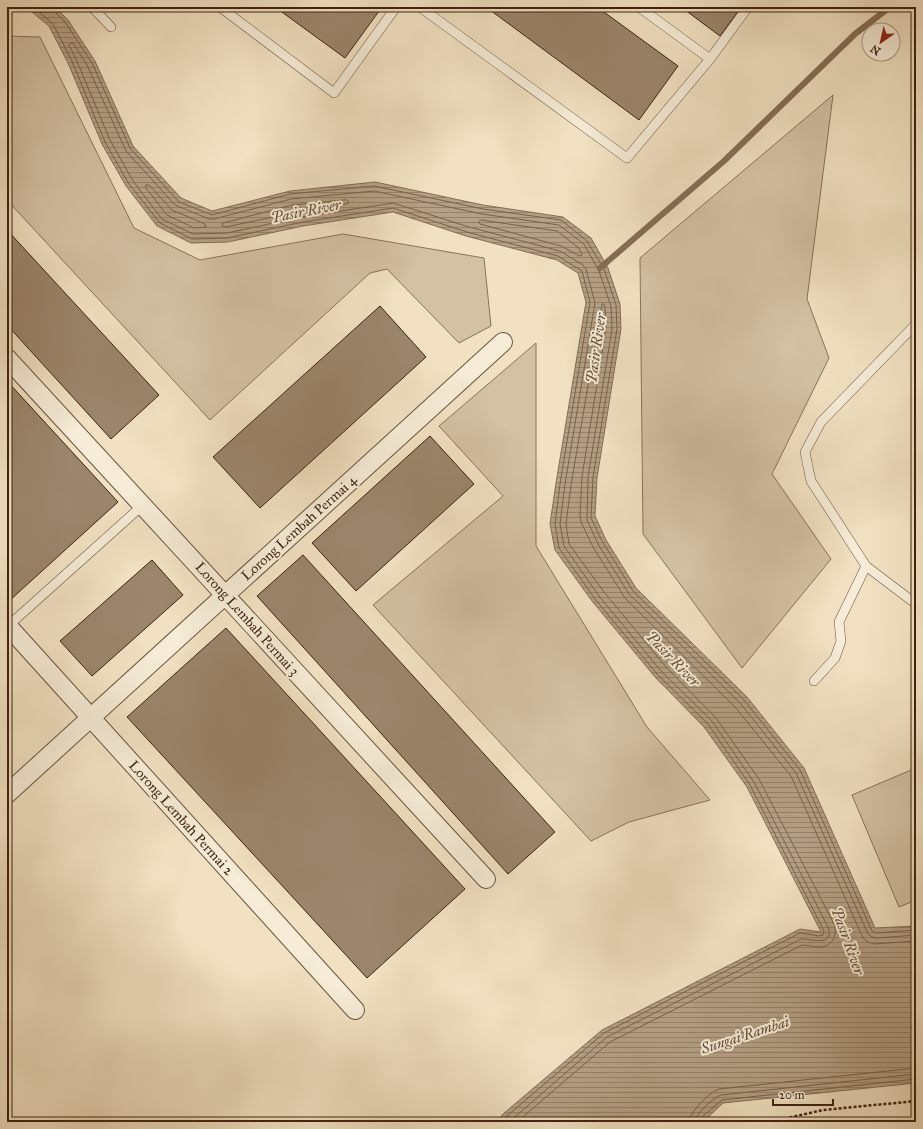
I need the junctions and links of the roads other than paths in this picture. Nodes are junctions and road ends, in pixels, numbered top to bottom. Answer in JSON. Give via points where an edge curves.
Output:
{"nodes":[{"id":1,"x":92,"y":7,"type":"edge"},
{"id":2,"x":220,"y":7,"type":"edge"},
{"id":3,"x":396,"y":7,"type":"edge"},
{"id":4,"x":420,"y":7,"type":"edge"},
{"id":5,"x":639,"y":7,"type":"edge"},
{"id":6,"x":748,"y":7,"type":"edge"},
{"id":7,"x":111,"y":27,"type":"dead end"},
{"id":8,"x":710,"y":59,"type":"junction"},
{"id":9,"x":916,"y":324,"type":"edge"},
{"id":10,"x":503,"y":342,"type":"dead end"},
{"id":11,"x":7,"y":358,"type":"edge"},
{"id":12,"x":143,"y":505,"type":"junction"},
{"id":13,"x":866,"y":566,"type":"junction"},
{"id":14,"x":912,"y":595,"type":"edge"},
{"id":15,"x":225,"y":596,"type":"junction"},
{"id":16,"x":916,"y":604,"type":"edge"},
{"id":17,"x":8,"y":626,"type":"edge"},
{"id":18,"x":814,"y":681,"type":"dead end"},
{"id":19,"x":91,"y":718,"type":"junction"},
{"id":20,"x":7,"y":794,"type":"edge"},
{"id":21,"x":486,"y":879,"type":"dead end"},
{"id":22,"x":355,"y":1010,"type":"dead end"}],
"edges":[{"from":1,"to":7,"type":"lane"},
{"from":2,"to":3,"type":"lane","via":[[334,93]]},
{"from":4,"to":8,"type":"lane","via":[[626,158]]},
{"from":5,"to":8,"type":"lane"},
{"from":6,"to":8,"type":"lane"},
{"from":9,"to":13,"type":"lane","via":[[821,422],[805,452],[811,481]]},
{"from":10,"to":15,"type":"street","name":"Lorong Lembah Permai 4"},
{"from":11,"to":12,"type":"street","name":"Lorong Lembah Permai 3"},
{"from":12,"to":15,"type":"street","name":"Lorong Lembah Permai 3"},
{"from":12,"to":17,"type":"lane"},
{"from":13,"to":14,"type":"lane"},
{"from":13,"to":18,"type":"lane","via":[[839,622],[841,641],[835,658]]},
{"from":14,"to":16,"type":"lane"},
{"from":15,"to":19,"type":"street","name":"Lorong Lembah Permai 4"},
{"from":15,"to":21,"type":"street","name":"Lorong Lembah Permai 3"},
{"from":17,"to":19,"type":"street","name":"Lorong Lembah Permai 2"},
{"from":19,"to":20,"type":"street","name":"Lorong Lembah Permai 4"},
{"from":19,"to":22,"type":"street","name":"Lorong Lembah Permai 2"}]}
